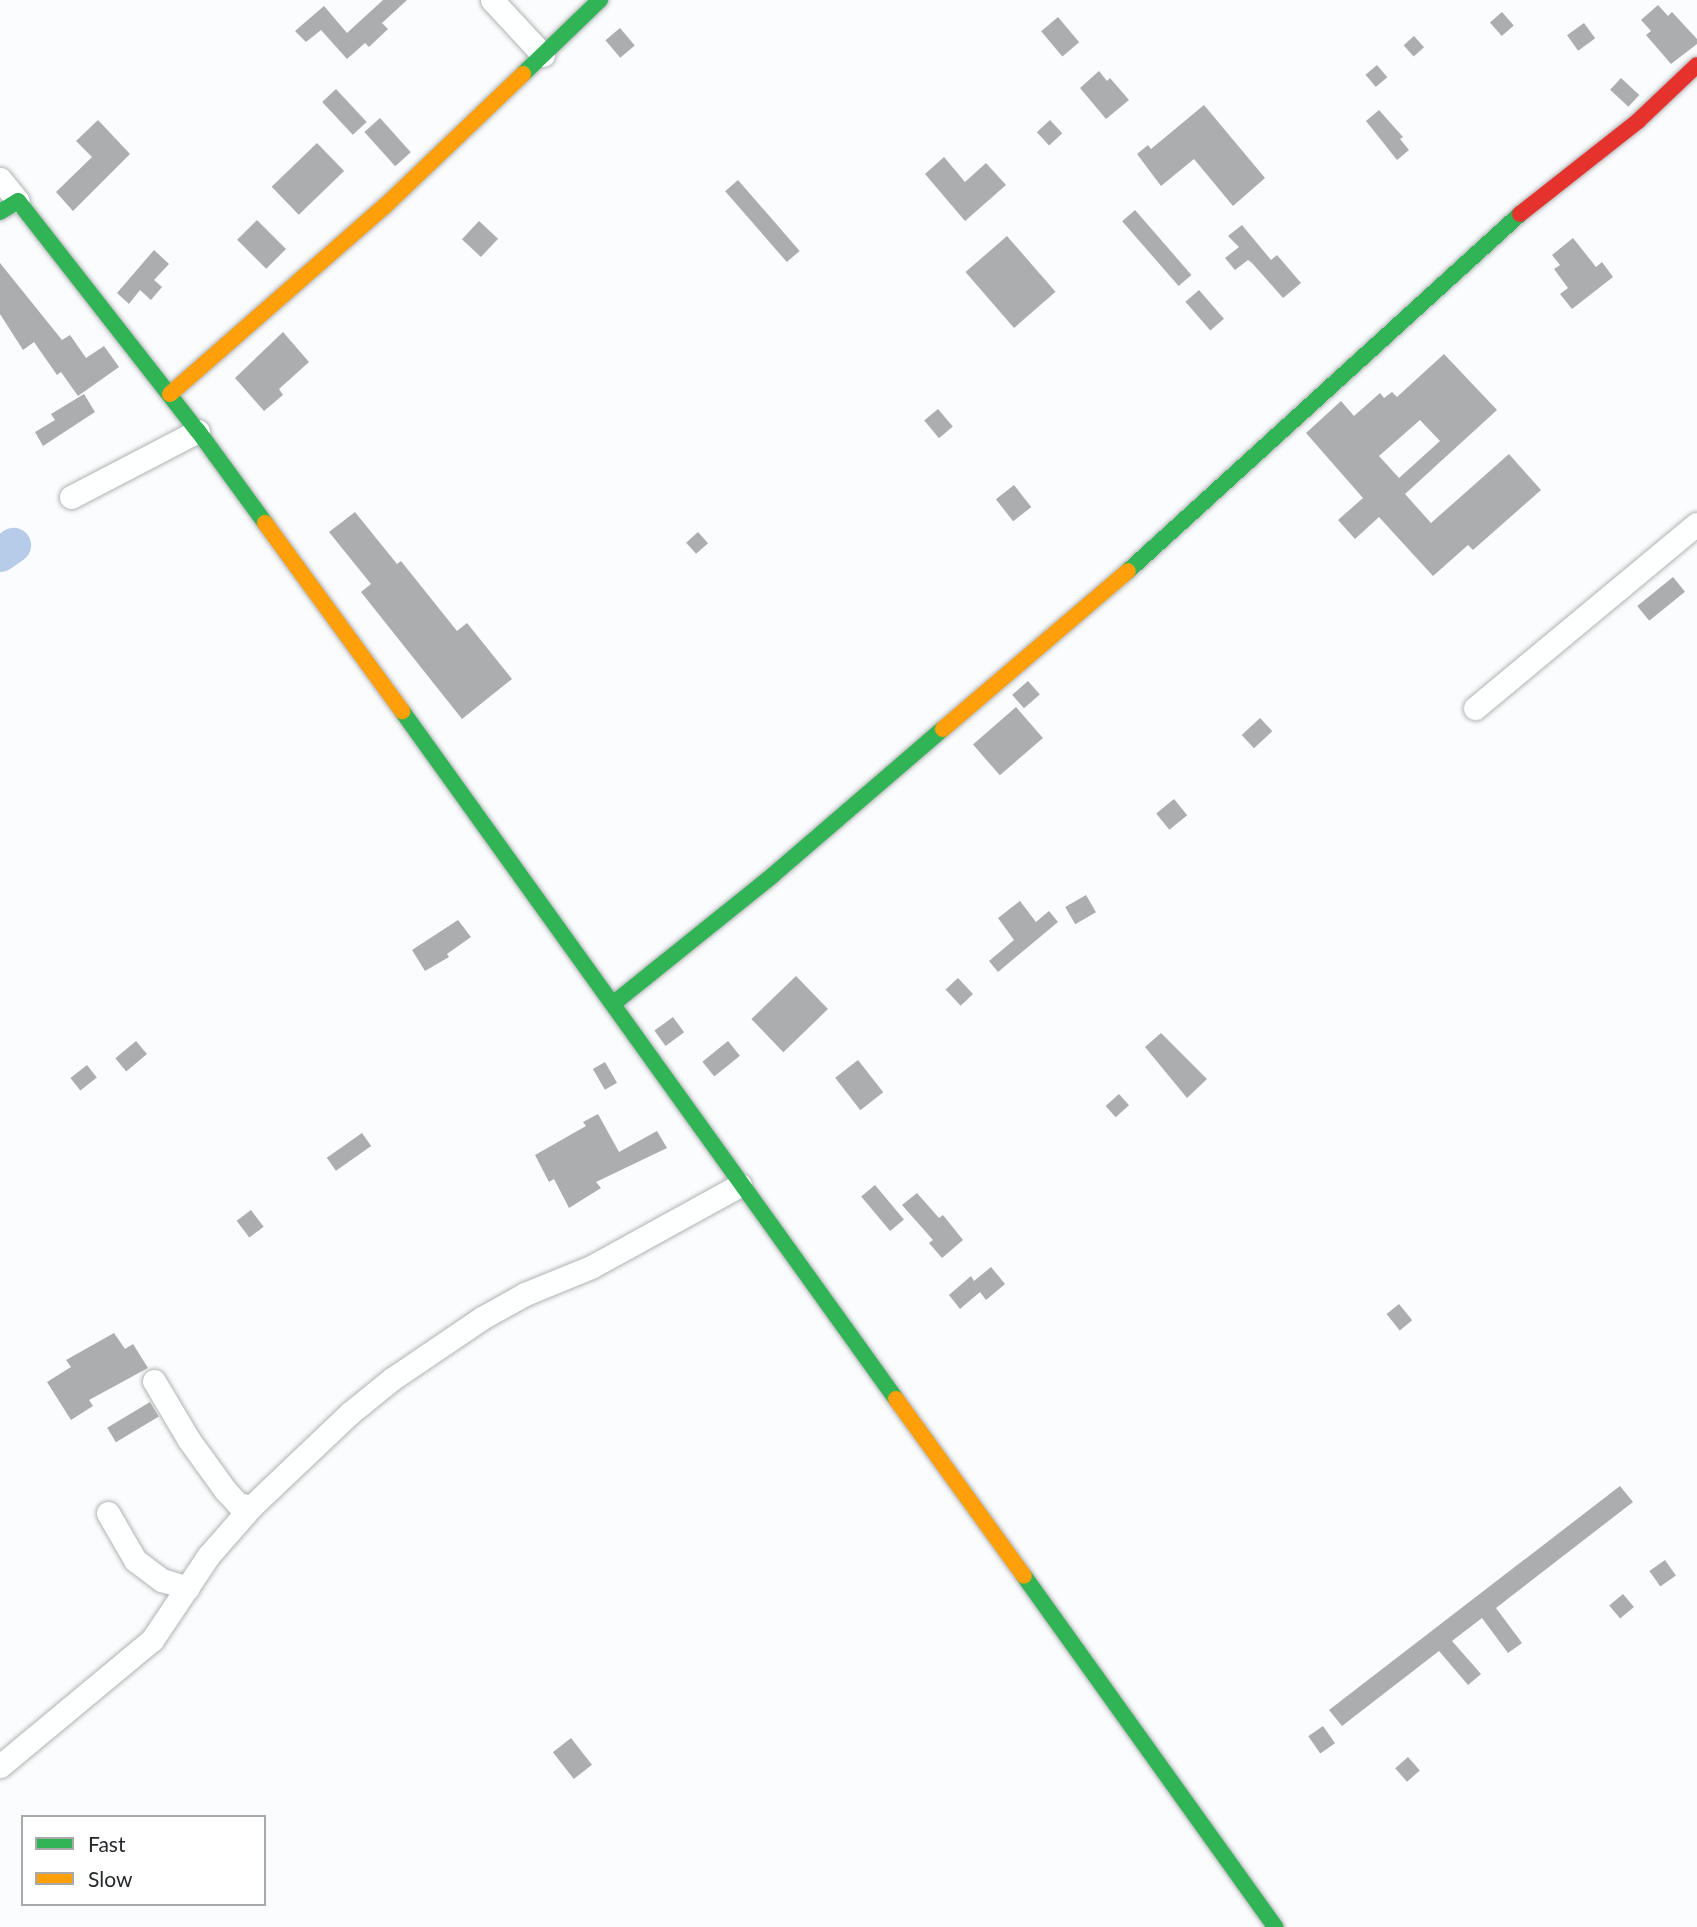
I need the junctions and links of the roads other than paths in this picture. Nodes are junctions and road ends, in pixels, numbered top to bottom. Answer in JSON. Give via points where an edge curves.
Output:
{"nodes":[{"id":1,"x":492,"y":0,"type":"edge"},
{"id":2,"x":600,"y":0,"type":"edge"},
{"id":3,"x":544,"y":55,"type":"junction"},
{"id":4,"x":1697,"y":65,"type":"edge"},
{"id":5,"x":0,"y":179,"type":"edge"},
{"id":6,"x":9,"y":206,"type":"edge"},
{"id":7,"x":170,"y":394,"type":"junction"},
{"id":8,"x":198,"y":431,"type":"junction"},
{"id":9,"x":71,"y":497,"type":"dead end"},
{"id":10,"x":1697,"y":524,"type":"edge"},
{"id":11,"x":1475,"y":708,"type":"dead end"},
{"id":12,"x":614,"y":1003,"type":"junction"},
{"id":13,"x":740,"y":1185,"type":"junction"},
{"id":14,"x":154,"y":1381,"type":"dead end"},
{"id":15,"x":251,"y":1507,"type":"junction"},
{"id":16,"x":108,"y":1513,"type":"dead end"},
{"id":17,"x":188,"y":1588,"type":"junction"},
{"id":18,"x":0,"y":1766,"type":"edge"},
{"id":19,"x":1275,"y":1927,"type":"edge"}],
"edges":[{"from":1,"to":3,"type":"street"},
{"from":2,"to":3,"type":"street"},
{"from":3,"to":7,"type":"street","via":[[385,206]]},
{"from":4,"to":12,"type":"street","via":[[1637,121],[1496,234],[1143,558],[773,875]]},
{"from":5,"to":6,"type":"street"},
{"from":6,"to":7,"type":"street"},
{"from":7,"to":8,"type":"street"},
{"from":8,"to":9,"type":"street"},
{"from":8,"to":12,"type":"street"},
{"from":10,"to":11,"type":"street"},
{"from":12,"to":13,"type":"street"},
{"from":13,"to":15,"type":"street","via":[[591,1267],[525,1294],[482,1318],[350,1413]]},
{"from":13,"to":19,"type":"street"},
{"from":14,"to":15,"type":"street","via":[[225,1490],[238,1504]]},
{"from":15,"to":17,"type":"street","via":[[209,1555]]},
{"from":16,"to":17,"type":"street","via":[[135,1560],[162,1580]]},
{"from":17,"to":18,"type":"street","via":[[152,1640]]}]}
